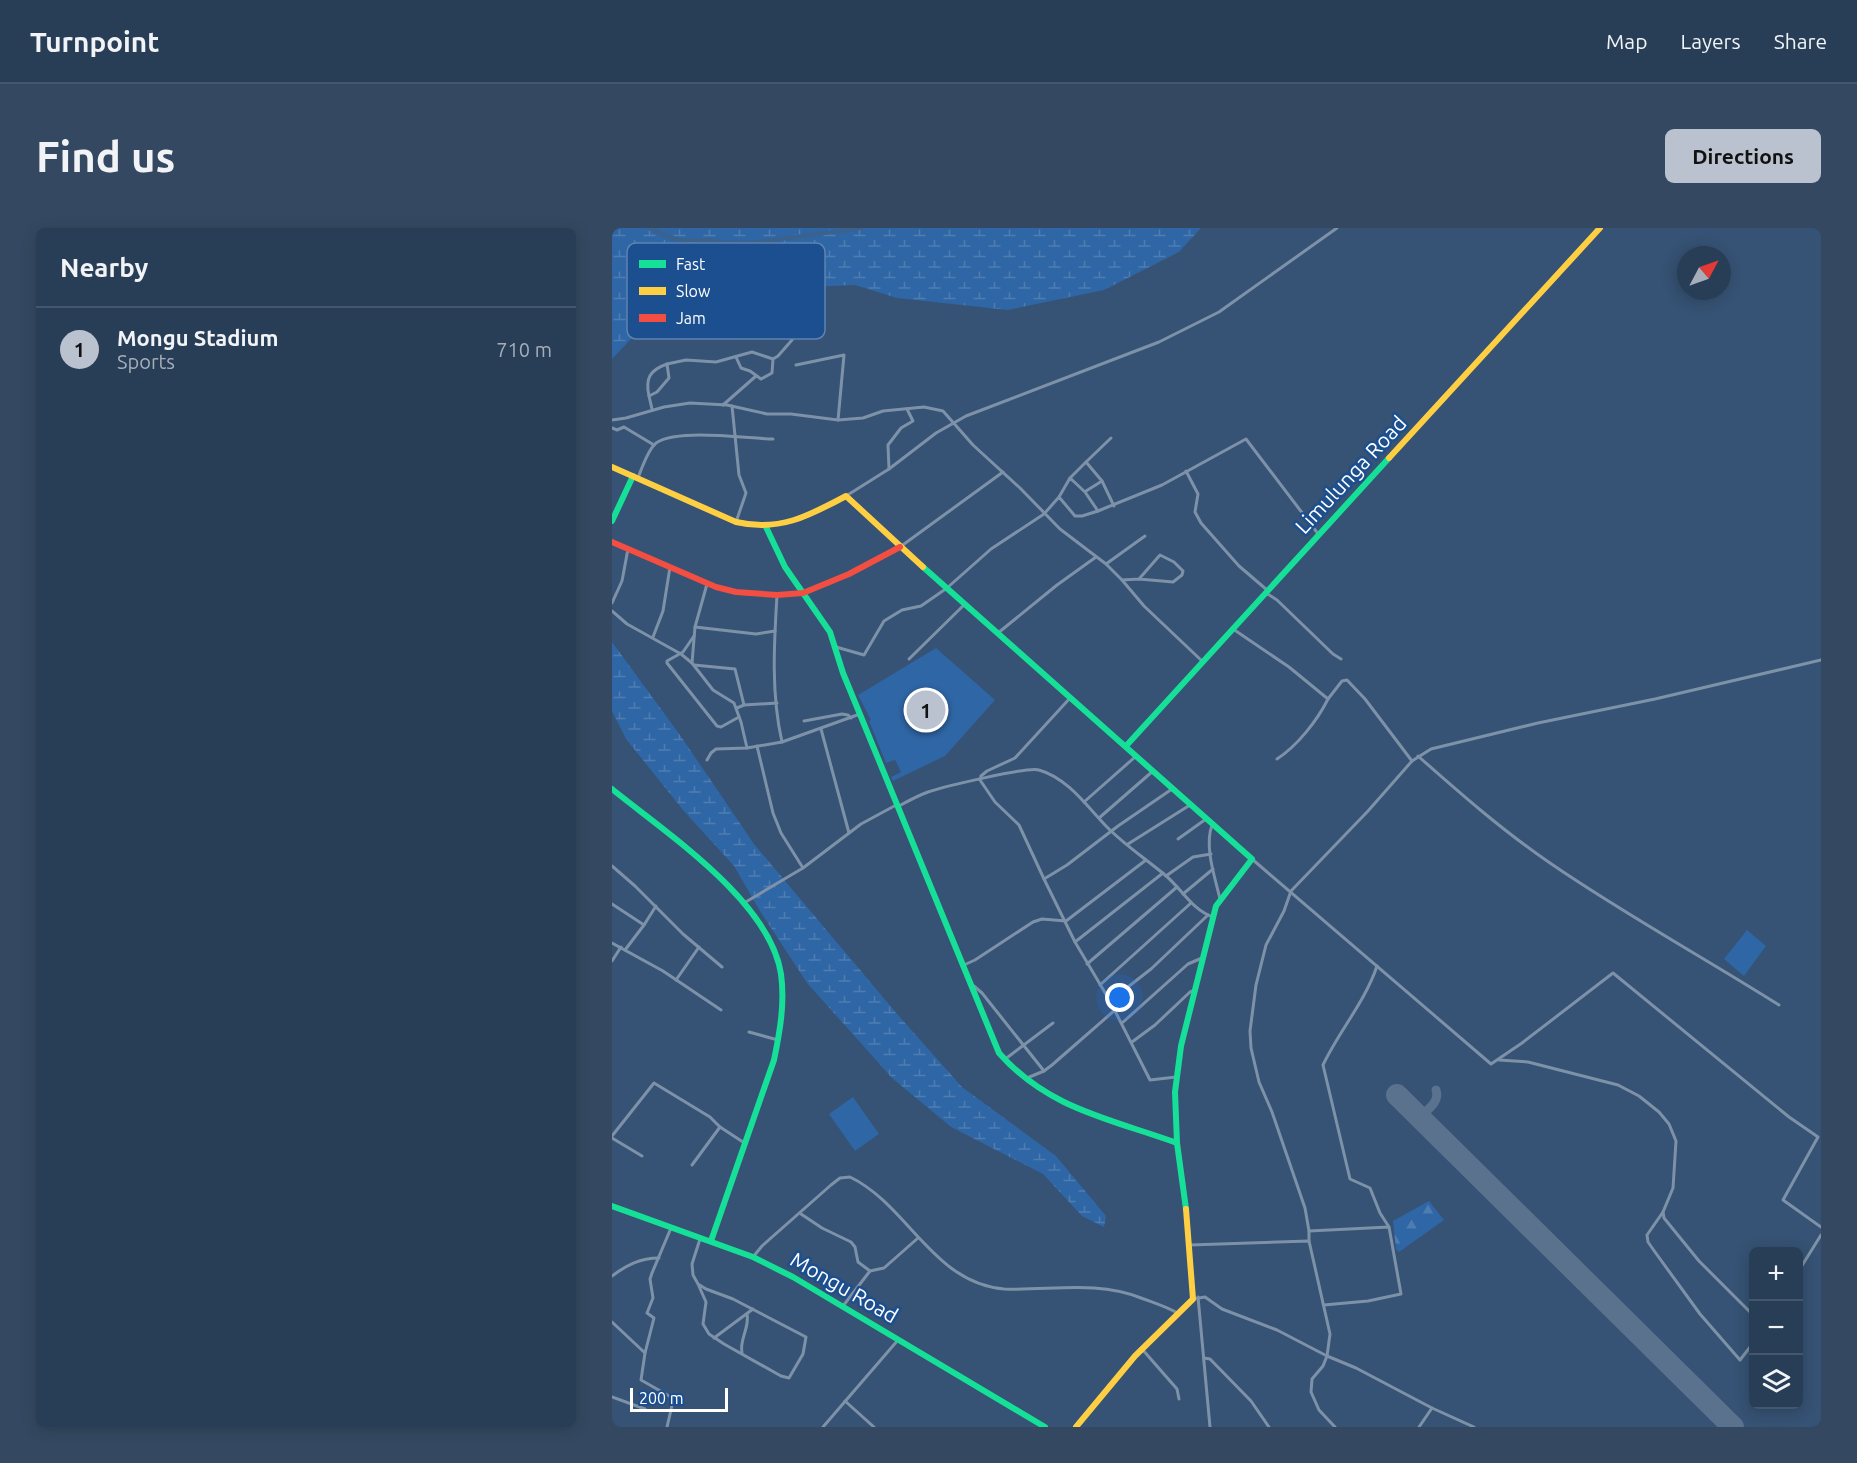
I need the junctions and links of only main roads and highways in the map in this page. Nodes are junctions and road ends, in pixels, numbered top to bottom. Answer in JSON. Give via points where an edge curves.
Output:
{"nodes":[{"id":1,"x":1600,"y":228,"type":"edge"},
{"id":2,"x":612,"y":467,"type":"edge"},
{"id":3,"x":635,"y":477,"type":"junction"},
{"id":4,"x":612,"y":521,"type":"edge"},
{"id":5,"x":766,"y":527,"type":"junction"},
{"id":6,"x":612,"y":542,"type":"edge"},
{"id":7,"x":900,"y":547,"type":"junction"},
{"id":8,"x":803,"y":593,"type":"junction"},
{"id":9,"x":1126,"y":746,"type":"junction"},
{"id":10,"x":612,"y":789,"type":"edge"},
{"id":11,"x":1177,"y":1143,"type":"junction"},
{"id":12,"x":612,"y":1206,"type":"edge"},
{"id":13,"x":711,"y":1241,"type":"junction"},
{"id":14,"x":1045,"y":1427,"type":"edge"},
{"id":15,"x":1076,"y":1427,"type":"edge"}],
"edges":[{"from":1,"to":9,"type":"main road","name":"Limulunga Road"},
{"from":2,"to":3,"type":"main road"},
{"from":3,"to":4,"type":"main road"},
{"from":3,"to":5,"type":"main road","via":[[736,522]]},
{"from":5,"to":7,"type":"main road","via":[[799,519],[846,496]]},
{"from":5,"to":8,"type":"main road"},
{"from":6,"to":8,"type":"main road","via":[[707,584],[736,592]]},
{"from":7,"to":8,"type":"main road"},
{"from":7,"to":9,"type":"main road"},
{"from":8,"to":11,"type":"main road","via":[[830,632],[843,673],[994,1045],[1004,1060],[1027,1079],[1081,1111]]},
{"from":9,"to":11,"type":"main road","via":[[1252,860],[1210,916],[1176,1077]]},
{"from":10,"to":13,"type":"main road","via":[[714,873],[744,903],[770,940],[781,977],[780,1041]]},
{"from":11,"to":15,"type":"main road","via":[[1195,1298],[1142,1348]]},
{"from":12,"to":13,"type":"main road","name":"Mongu Road"},
{"from":13,"to":14,"type":"main road","name":"Mongu Road","via":[[753,1257],[843,1306]]}]}
